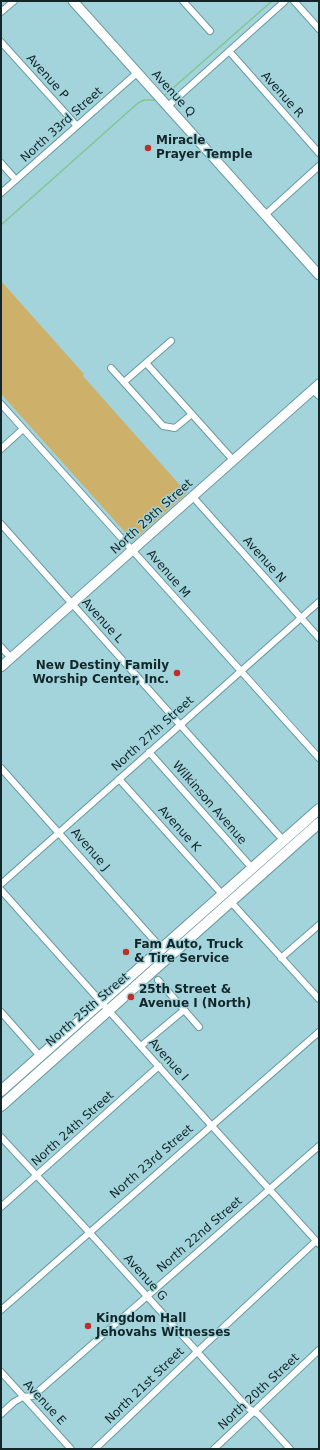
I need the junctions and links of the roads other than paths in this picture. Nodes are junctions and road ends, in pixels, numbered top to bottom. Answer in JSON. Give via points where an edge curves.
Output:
{"nodes":[{"id":1,"x":14,"y":1,"type":"edge"},
{"id":2,"x":73,"y":1,"type":"edge"},
{"id":3,"x":183,"y":1,"type":"edge"},
{"id":4,"x":285,"y":1,"type":"edge"},
{"id":5,"x":294,"y":1,"type":"edge"},
{"id":6,"x":1,"y":12,"type":"edge"},
{"id":7,"x":319,"y":29,"type":"edge"},
{"id":8,"x":210,"y":31,"type":"dead end"},
{"id":9,"x":1,"y":42,"type":"edge"},
{"id":10,"x":229,"y":52,"type":"junction"},
{"id":11,"x":138,"y":72,"type":"junction"},
{"id":12,"x":168,"y":106,"type":"junction"},
{"id":13,"x":77,"y":126,"type":"junction"},
{"id":14,"x":319,"y":153,"type":"edge"},
{"id":15,"x":1,"y":163,"type":"edge"},
{"id":16,"x":319,"y":166,"type":"edge"},
{"id":17,"x":16,"y":180,"type":"junction"},
{"id":18,"x":1,"y":193,"type":"edge"},
{"id":19,"x":265,"y":215,"type":"junction"},
{"id":20,"x":319,"y":275,"type":"edge"},
{"id":21,"x":171,"y":341,"type":"dead end"},
{"id":22,"x":146,"y":363,"type":"junction"},
{"id":23,"x":111,"y":368,"type":"dead end"},
{"id":24,"x":124,"y":382,"type":"junction"},
{"id":25,"x":317,"y":390,"type":"edge"},
{"id":26,"x":1,"y":404,"type":"edge"},
{"id":27,"x":192,"y":414,"type":"junction"},
{"id":28,"x":23,"y":429,"type":"junction"},
{"id":29,"x":1,"y":449,"type":"edge"},
{"id":30,"x":233,"y":460,"type":"junction"},
{"id":31,"x":193,"y":497,"type":"junction"},
{"id":32,"x":1,"y":524,"type":"edge"},
{"id":33,"x":132,"y":550,"type":"junction"},
{"id":34,"x":319,"y":602,"type":"edge"},
{"id":35,"x":72,"y":604,"type":"junction"},
{"id":36,"x":301,"y":617,"type":"junction"},
{"id":37,"x":319,"y":638,"type":"edge"},
{"id":38,"x":1,"y":647,"type":"edge"},
{"id":39,"x":11,"y":658,"type":"junction"},
{"id":40,"x":1,"y":667,"type":"edge"},
{"id":41,"x":240,"y":672,"type":"junction"},
{"id":42,"x":180,"y":725,"type":"junction"},
{"id":43,"x":149,"y":752,"type":"junction"},
{"id":44,"x":319,"y":758,"type":"edge"},
{"id":45,"x":1,"y":768,"type":"edge"},
{"id":46,"x":119,"y":779,"type":"junction"},
{"id":47,"x":319,"y":809,"type":"edge"},
{"id":48,"x":319,"y":823,"type":"edge"},
{"id":49,"x":59,"y":832,"type":"junction"},
{"id":50,"x":283,"y":840,"type":"junction"},
{"id":51,"x":274,"y":849,"type":"junction"},
{"id":52,"x":252,"y":868,"type":"junction"},
{"id":53,"x":1,"y":884,"type":"edge"},
{"id":54,"x":1,"y":890,"type":"edge"},
{"id":55,"x":226,"y":898,"type":"junction"},
{"id":56,"x":319,"y":925,"type":"edge"},
{"id":57,"x":161,"y":948,"type":"junction"},
{"id":58,"x":280,"y":958,"type":"junction"},
{"id":59,"x":158,"y":980,"type":"dead end"},
{"id":60,"x":319,"y":999,"type":"edge"},
{"id":61,"x":101,"y":1002,"type":"junction"},
{"id":62,"x":108,"y":1010,"type":"junction"},
{"id":63,"x":184,"y":1010,"type":"junction"},
{"id":64,"x":1,"y":1012,"type":"edge"},
{"id":65,"x":199,"y":1027,"type":"dead end"},
{"id":66,"x":319,"y":1032,"type":"edge"},
{"id":67,"x":141,"y":1046,"type":"junction"},
{"id":68,"x":40,"y":1056,"type":"junction"},
{"id":69,"x":159,"y":1066,"type":"junction"},
{"id":70,"x":28,"y":1067,"type":"junction"},
{"id":71,"x":1,"y":1091,"type":"edge"},
{"id":72,"x":1,"y":1096,"type":"edge"},
{"id":73,"x":1,"y":1106,"type":"edge"},
{"id":74,"x":211,"y":1125,"type":"junction"},
{"id":75,"x":1,"y":1137,"type":"edge"},
{"id":76,"x":319,"y":1146,"type":"edge"},
{"id":77,"x":37,"y":1176,"type":"junction"},
{"id":78,"x":269,"y":1189,"type":"junction"},
{"id":79,"x":1,"y":1207,"type":"edge"},
{"id":80,"x":89,"y":1232,"type":"junction"},
{"id":81,"x":318,"y":1242,"type":"edge"},
{"id":82,"x":147,"y":1296,"type":"junction"},
{"id":83,"x":1,"y":1310,"type":"edge"},
{"id":84,"x":319,"y":1350,"type":"edge"},
{"id":85,"x":197,"y":1352,"type":"junction"},
{"id":86,"x":1,"y":1372,"type":"edge"},
{"id":87,"x":24,"y":1397,"type":"junction"},
{"id":88,"x":254,"y":1412,"type":"junction"},
{"id":89,"x":1,"y":1414,"type":"edge"},
{"id":90,"x":71,"y":1449,"type":"edge"},
{"id":91,"x":95,"y":1449,"type":"edge"},
{"id":92,"x":214,"y":1449,"type":"edge"},
{"id":93,"x":290,"y":1449,"type":"edge"}],
"edges":[{"from":1,"to":6,"type":"street"},
{"from":2,"to":11,"type":"street","name":"Avenue Q"},
{"from":3,"to":8,"type":"street"},
{"from":4,"to":10,"type":"street"},
{"from":5,"to":7,"type":"street"},
{"from":9,"to":13,"type":"street","name":"Avenue P"},
{"from":10,"to":12,"type":"street"},
{"from":10,"to":14,"type":"street","name":"Avenue R"},
{"from":11,"to":12,"type":"street","name":"Avenue Q"},
{"from":11,"to":13,"type":"street","name":"North 33rd Street"},
{"from":12,"to":19,"type":"street","name":"Avenue Q"},
{"from":13,"to":17,"type":"street","name":"North 33rd Street"},
{"from":15,"to":17,"type":"street"},
{"from":16,"to":19,"type":"street"},
{"from":17,"to":18,"type":"street","name":"North 33rd Street"},
{"from":19,"to":20,"type":"street","name":"Avenue Q"},
{"from":21,"to":22,"type":"street"},
{"from":22,"to":24,"type":"street"},
{"from":22,"to":27,"type":"street"},
{"from":23,"to":24,"type":"street"},
{"from":24,"to":27,"type":"street","via":[[163,426],[175,428]]},
{"from":25,"to":30,"type":"street","name":"North 29th Street"},
{"from":26,"to":28,"type":"street","name":"Avenue M"},
{"from":27,"to":30,"type":"street"},
{"from":28,"to":29,"type":"street"},
{"from":28,"to":33,"type":"street","name":"Avenue M"},
{"from":30,"to":31,"type":"street","name":"North 29th Street"},
{"from":31,"to":33,"type":"street","name":"North 29th Street"},
{"from":31,"to":36,"type":"street","name":"Avenue N"},
{"from":32,"to":35,"type":"street","name":"Avenue L"},
{"from":33,"to":35,"type":"street","name":"North 29th Street"},
{"from":33,"to":41,"type":"street","name":"Avenue M"},
{"from":34,"to":36,"type":"street","name":"North 27th Street"},
{"from":35,"to":39,"type":"street","name":"North 29th Street"},
{"from":35,"to":42,"type":"street","name":"Avenue L"},
{"from":36,"to":37,"type":"street","name":"Avenue N"},
{"from":36,"to":41,"type":"street","name":"North 27th Street"},
{"from":38,"to":39,"type":"street"},
{"from":39,"to":40,"type":"street","name":"North 29th Street"},
{"from":41,"to":42,"type":"street","name":"North 27th Street"},
{"from":41,"to":44,"type":"street","name":"Avenue M"},
{"from":42,"to":43,"type":"street","name":"North 27th Street"},
{"from":42,"to":50,"type":"street","name":"Avenue L"},
{"from":43,"to":46,"type":"street","name":"North 27th Street"},
{"from":43,"to":52,"type":"street","name":"Wilkinson Avenue"},
{"from":45,"to":49,"type":"street","name":"Avenue J"},
{"from":46,"to":49,"type":"street","name":"North 27th Street"},
{"from":46,"to":55,"type":"street","name":"Avenue K"},
{"from":47,"to":50,"type":"main road","name":"North 25th Street"},
{"from":48,"to":55,"type":"main road","name":"North 25th Street"},
{"from":49,"to":53,"type":"street","name":"North 27th Street"},
{"from":49,"to":57,"type":"street","name":"Avenue J"},
{"from":50,"to":51,"type":"main road","name":"North 25th Street"},
{"from":51,"to":52,"type":"main road","name":"North 25th Street"},
{"from":51,"to":55,"type":"main road","via":[[270,857]]},
{"from":52,"to":55,"type":"main road","name":"North 25th Street"},
{"from":54,"to":61,"type":"street","name":"Avenue I"},
{"from":55,"to":57,"type":"main road","name":"North 25th Street"},
{"from":55,"to":58,"type":"street","name":"Avenue K"},
{"from":55,"to":62,"type":"main road","name":"North 25th Street"},
{"from":56,"to":58,"type":"street"},
{"from":57,"to":61,"type":"main road","name":"North 25th Street"},
{"from":58,"to":60,"type":"street","name":"Avenue K"},
{"from":59,"to":63,"type":"street"},
{"from":61,"to":62,"type":"street","name":"Avenue I"},
{"from":61,"to":68,"type":"main road","name":"North 25th Street"},
{"from":62,"to":67,"type":"street","name":"Avenue I"},
{"from":62,"to":73,"type":"main road","name":"North 25th Street"},
{"from":63,"to":65,"type":"street"},
{"from":63,"to":67,"type":"street"},
{"from":64,"to":68,"type":"street"},
{"from":66,"to":74,"type":"street","name":"North 23rd Street"},
{"from":67,"to":69,"type":"street","name":"Avenue I"},
{"from":68,"to":70,"type":"main road","name":"North 25th Street"},
{"from":69,"to":74,"type":"street","name":"Avenue I"},
{"from":69,"to":77,"type":"street","name":"North 24th Street"},
{"from":70,"to":71,"type":"main road","name":"North 25th Street"},
{"from":70,"to":72,"type":"main road","via":[[25,1074]]},
{"from":74,"to":78,"type":"street","name":"Avenue I"},
{"from":74,"to":80,"type":"street","name":"North 23rd Street"},
{"from":75,"to":77,"type":"street","name":"Avenue G"},
{"from":76,"to":78,"type":"street","name":"North 22nd Street"},
{"from":77,"to":79,"type":"street","name":"North 24th Street"},
{"from":77,"to":80,"type":"street","name":"Avenue G"},
{"from":78,"to":81,"type":"street","name":"Avenue I"},
{"from":78,"to":82,"type":"street","name":"North 22nd Street"},
{"from":80,"to":82,"type":"street","name":"Avenue G"},
{"from":80,"to":83,"type":"street","name":"North 23rd Street"},
{"from":81,"to":85,"type":"street","name":"North 21st Street"},
{"from":82,"to":85,"type":"street","name":"Avenue G"},
{"from":82,"to":87,"type":"street","name":"North 22nd Street","via":[[33,1396]]},
{"from":84,"to":88,"type":"street","name":"North 20th Street"},
{"from":85,"to":88,"type":"street","name":"Avenue G"},
{"from":85,"to":91,"type":"street","name":"North 21st Street"},
{"from":86,"to":87,"type":"street","name":"Avenue E"},
{"from":87,"to":89,"type":"street","name":"North 22nd Street"},
{"from":87,"to":90,"type":"street","name":"Avenue E"},
{"from":88,"to":92,"type":"street","name":"North 20th Street"},
{"from":88,"to":93,"type":"street","name":"Avenue G"}]}
